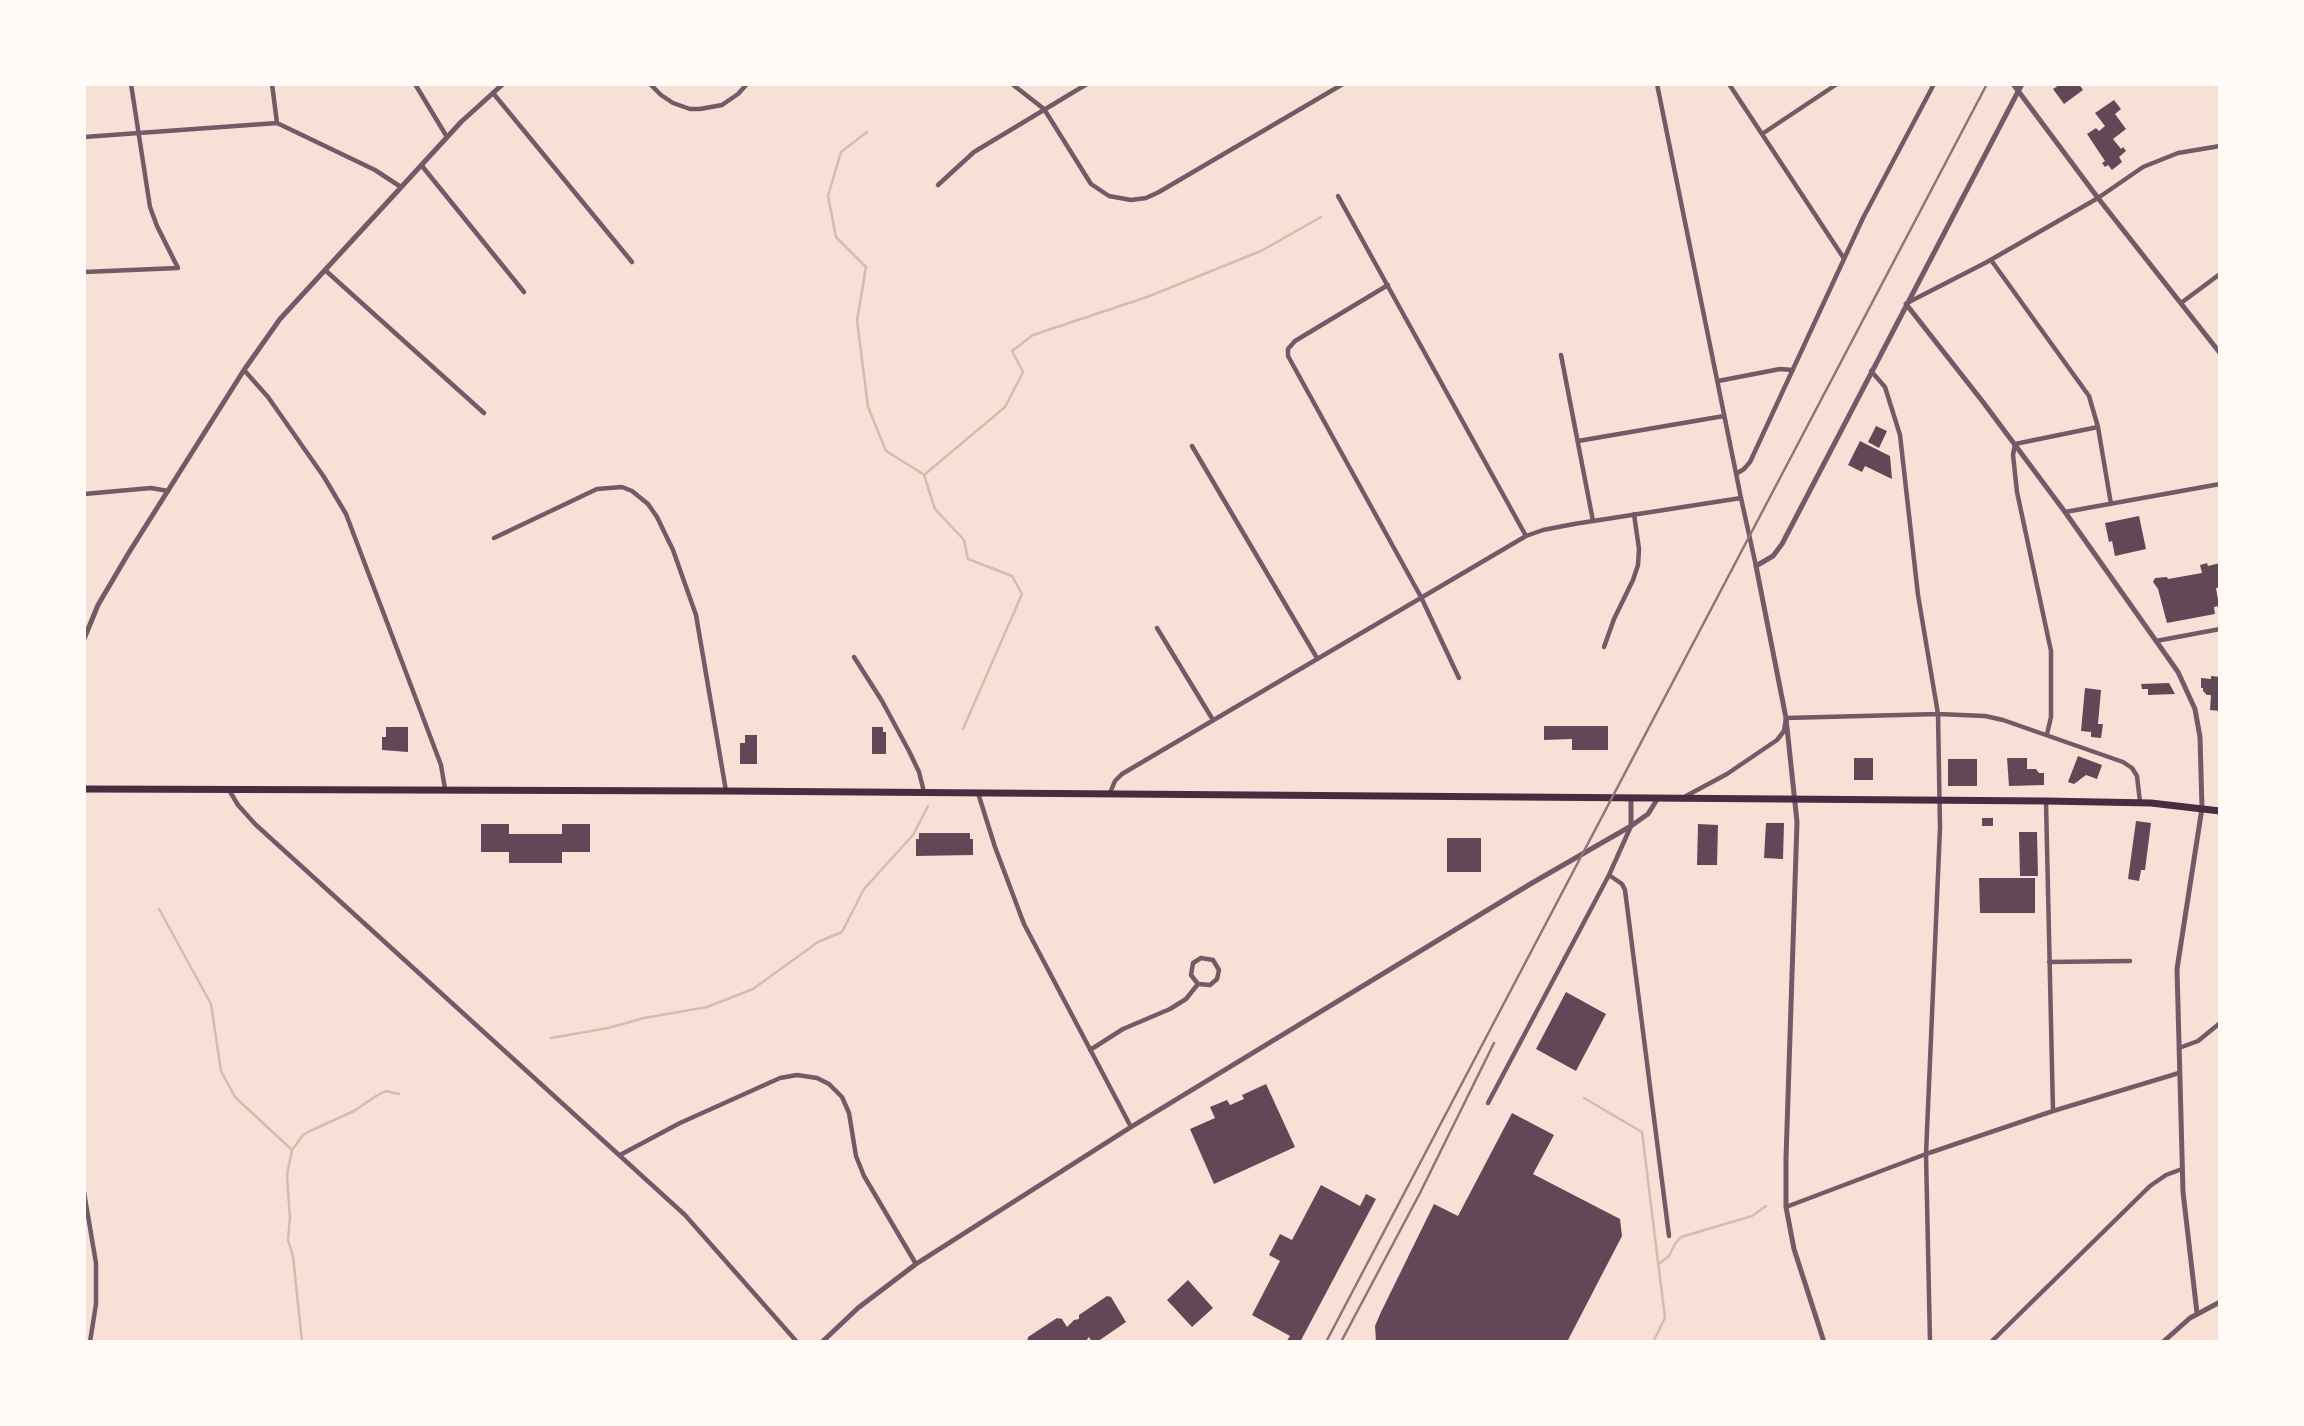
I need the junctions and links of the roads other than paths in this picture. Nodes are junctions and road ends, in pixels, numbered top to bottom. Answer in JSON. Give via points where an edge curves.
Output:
{"nodes":[{"id":1,"x":131,"y":84,"type":"edge"},
{"id":2,"x":272,"y":84,"type":"edge"},
{"id":3,"x":415,"y":84,"type":"edge"},
{"id":4,"x":503,"y":84,"type":"edge"},
{"id":5,"x":650,"y":84,"type":"edge"},
{"id":6,"x":747,"y":84,"type":"edge"},
{"id":7,"x":1012,"y":84,"type":"edge"},
{"id":8,"x":1087,"y":84,"type":"edge"},
{"id":9,"x":1343,"y":84,"type":"edge"},
{"id":10,"x":1657,"y":84,"type":"edge"},
{"id":11,"x":1729,"y":84,"type":"edge"},
{"id":12,"x":1837,"y":84,"type":"edge"},
{"id":13,"x":1934,"y":84,"type":"edge"},
{"id":14,"x":2012,"y":84,"type":"edge"},
{"id":15,"x":2022,"y":84,"type":"edge"},
{"id":16,"x":1332,"y":87,"type":"edge"},
{"id":17,"x":2018,"y":92,"type":"junction"},
{"id":18,"x":493,"y":93,"type":"junction"},
{"id":19,"x":1044,"y":109,"type":"junction"},
{"id":20,"x":277,"y":123,"type":"junction"},
{"id":21,"x":139,"y":133,"type":"junction"},
{"id":22,"x":1762,"y":134,"type":"junction"},
{"id":23,"x":84,"y":137,"type":"edge"},
{"id":24,"x":447,"y":137,"type":"junction"},
{"id":25,"x":2220,"y":146,"type":"edge"},
{"id":26,"x":422,"y":166,"type":"junction"},
{"id":27,"x":938,"y":185,"type":"dead end"},
{"id":28,"x":401,"y":187,"type":"junction"},
{"id":29,"x":1338,"y":196,"type":"dead end"},
{"id":30,"x":2098,"y":198,"type":"junction"},
{"id":31,"x":1844,"y":258,"type":"junction"},
{"id":32,"x":1991,"y":260,"type":"junction"},
{"id":33,"x":632,"y":262,"type":"dead end"},
{"id":34,"x":324,"y":270,"type":"junction"},
{"id":35,"x":84,"y":272,"type":"edge"},
{"id":36,"x":2220,"y":274,"type":"edge"},
{"id":37,"x":1388,"y":285,"type":"junction"},
{"id":38,"x":524,"y":292,"type":"dead end"},
{"id":39,"x":2181,"y":303,"type":"junction"},
{"id":40,"x":1906,"y":304,"type":"junction"},
{"id":41,"x":2220,"y":354,"type":"edge"},
{"id":42,"x":1561,"y":355,"type":"dead end"},
{"id":43,"x":244,"y":370,"type":"junction"},
{"id":44,"x":1793,"y":370,"type":"junction"},
{"id":45,"x":1871,"y":371,"type":"junction"},
{"id":46,"x":1718,"y":381,"type":"junction"},
{"id":47,"x":484,"y":414,"type":"dead end"},
{"id":48,"x":1724,"y":416,"type":"junction"},
{"id":49,"x":2098,"y":427,"type":"junction"},
{"id":50,"x":1578,"y":441,"type":"junction"},
{"id":51,"x":2015,"y":444,"type":"junction"},
{"id":52,"x":1192,"y":446,"type":"dead end"},
{"id":53,"x":1736,"y":474,"type":"junction"},
{"id":54,"x":2220,"y":484,"type":"edge"},
{"id":55,"x":168,"y":491,"type":"junction"},
{"id":56,"x":84,"y":494,"type":"edge"},
{"id":57,"x":1741,"y":498,"type":"junction"},
{"id":58,"x":2111,"y":504,"type":"junction"},
{"id":59,"x":2065,"y":512,"type":"junction"},
{"id":60,"x":1634,"y":514,"type":"junction"},
{"id":61,"x":1593,"y":521,"type":"junction"},
{"id":62,"x":1526,"y":536,"type":"junction"},
{"id":63,"x":494,"y":538,"type":"dead end"},
{"id":64,"x":1756,"y":566,"type":"junction"},
{"id":65,"x":1421,"y":597,"type":"junction"},
{"id":66,"x":1157,"y":628,"type":"dead end"},
{"id":67,"x":85,"y":629,"type":"edge"},
{"id":68,"x":2220,"y":629,"type":"edge"},
{"id":69,"x":84,"y":639,"type":"edge"},
{"id":70,"x":2156,"y":641,"type":"junction"},
{"id":71,"x":1604,"y":647,"type":"dead end"},
{"id":72,"x":854,"y":657,"type":"dead end"},
{"id":73,"x":1317,"y":658,"type":"junction"},
{"id":74,"x":1459,"y":678,"type":"dead end"},
{"id":75,"x":1938,"y":714,"type":"junction"},
{"id":76,"x":1786,"y":718,"type":"junction"},
{"id":77,"x":1213,"y":720,"type":"junction"},
{"id":78,"x":2047,"y":734,"type":"junction"},
{"id":79,"x":84,"y":789,"type":"edge"},
{"id":80,"x":229,"y":789,"type":"junction"},
{"id":81,"x":444,"y":789,"type":"junction"},
{"id":82,"x":726,"y":790,"type":"junction"},
{"id":83,"x":925,"y":792,"type":"junction"},
{"id":84,"x":978,"y":792,"type":"junction"},
{"id":85,"x":1110,"y":793,"type":"junction"},
{"id":86,"x":1631,"y":798,"type":"junction"},
{"id":87,"x":1658,"y":798,"type":"junction"},
{"id":88,"x":1682,"y":798,"type":"junction"},
{"id":89,"x":1795,"y":800,"type":"junction"},
{"id":90,"x":1940,"y":800,"type":"junction"},
{"id":91,"x":2046,"y":801,"type":"junction"},
{"id":92,"x":2140,"y":803,"type":"junction"},
{"id":93,"x":2202,"y":808,"type":"junction"},
{"id":94,"x":2220,"y":811,"type":"edge"},
{"id":95,"x":1632,"y":825,"type":"junction"},
{"id":96,"x":1609,"y":874,"type":"junction"},
{"id":97,"x":2130,"y":961,"type":"dead end"},
{"id":98,"x":2049,"y":962,"type":"junction"},
{"id":99,"x":1198,"y":984,"type":"junction"},
{"id":100,"x":2220,"y":1023,"type":"edge"},
{"id":101,"x":2179,"y":1048,"type":"junction"},
{"id":102,"x":1090,"y":1050,"type":"junction"},
{"id":103,"x":2179,"y":1073,"type":"junction"},
{"id":104,"x":1489,"y":1103,"type":"dead end"},
{"id":105,"x":2053,"y":1111,"type":"junction"},
{"id":106,"x":1131,"y":1127,"type":"junction"},
{"id":107,"x":1926,"y":1154,"type":"junction"},
{"id":108,"x":620,"y":1156,"type":"junction"},
{"id":109,"x":2182,"y":1170,"type":"junction"},
{"id":110,"x":84,"y":1192,"type":"edge"},
{"id":111,"x":1786,"y":1207,"type":"junction"},
{"id":112,"x":1668,"y":1236,"type":"dead end"},
{"id":113,"x":916,"y":1264,"type":"junction"},
{"id":114,"x":2220,"y":1302,"type":"edge"},
{"id":115,"x":2197,"y":1313,"type":"junction"},
{"id":116,"x":90,"y":1342,"type":"edge"},
{"id":117,"x":797,"y":1342,"type":"edge"},
{"id":118,"x":822,"y":1342,"type":"edge"},
{"id":119,"x":1824,"y":1342,"type":"edge"},
{"id":120,"x":1930,"y":1342,"type":"edge"},
{"id":121,"x":1991,"y":1342,"type":"edge"},
{"id":122,"x":2163,"y":1342,"type":"edge"}],
"edges":[{"from":1,"to":21,"type":"street"},
{"from":2,"to":20,"type":"street"},
{"from":3,"to":24,"type":"street"},
{"from":4,"to":18,"type":"street"},
{"from":5,"to":6,"type":"street","via":[[673,103],[696,109],[722,105]]},
{"from":7,"to":19,"type":"street"},
{"from":8,"to":19,"type":"street"},
{"from":9,"to":16,"type":"street"},
{"from":10,"to":46,"type":"street"},
{"from":11,"to":22,"type":"street"},
{"from":12,"to":22,"type":"street"},
{"from":13,"to":31,"type":"street"},
{"from":14,"to":17,"type":"street"},
{"from":15,"to":17,"type":"street"},
{"from":16,"to":19,"type":"street","via":[[1159,192],[1131,200],[1109,196],[1091,184]]},
{"from":17,"to":30,"type":"street"},
{"from":17,"to":40,"type":"street"},
{"from":18,"to":24,"type":"street"},
{"from":18,"to":33,"type":"street"},
{"from":19,"to":27,"type":"street","via":[[974,152]]},
{"from":20,"to":21,"type":"street"},
{"from":20,"to":28,"type":"street"},
{"from":21,"to":23,"type":"street"},
{"from":21,"to":35,"type":"street","via":[[150,207],[178,268]]},
{"from":22,"to":31,"type":"street"},
{"from":24,"to":26,"type":"street"},
{"from":25,"to":30,"type":"street","via":[[2160,159]]},
{"from":26,"to":28,"type":"street"},
{"from":26,"to":38,"type":"street"},
{"from":28,"to":34,"type":"street"},
{"from":29,"to":37,"type":"street"},
{"from":30,"to":32,"type":"street"},
{"from":30,"to":39,"type":"street"},
{"from":31,"to":44,"type":"street"},
{"from":32,"to":40,"type":"street"},
{"from":32,"to":49,"type":"street","via":[[2081,384]]},
{"from":34,"to":43,"type":"street","via":[[280,319]]},
{"from":34,"to":47,"type":"street"},
{"from":36,"to":39,"type":"street"},
{"from":37,"to":62,"type":"street"},
{"from":37,"to":65,"type":"street","via":[[1294,341],[1288,349]]},
{"from":39,"to":41,"type":"street"},
{"from":40,"to":45,"type":"street"},
{"from":40,"to":51,"type":"street"},
{"from":42,"to":50,"type":"street"},
{"from":43,"to":55,"type":"street"},
{"from":43,"to":81,"type":"street","via":[[346,514],[442,766]]},
{"from":44,"to":46,"type":"street"},
{"from":44,"to":53,"type":"street","via":[[1750,462]]},
{"from":45,"to":64,"type":"street","via":[[1782,544]]},
{"from":45,"to":75,"type":"street","via":[[1885,387],[1899,435]]},
{"from":46,"to":48,"type":"street"},
{"from":48,"to":50,"type":"street"},
{"from":48,"to":53,"type":"street"},
{"from":49,"to":51,"type":"street"},
{"from":49,"to":58,"type":"street"},
{"from":50,"to":61,"type":"street"},
{"from":51,"to":59,"type":"street"},
{"from":51,"to":78,"type":"street","via":[[2014,477],[2051,651]]},
{"from":52,"to":73,"type":"street"},
{"from":53,"to":57,"type":"street"},
{"from":54,"to":58,"type":"street"},
{"from":55,"to":56,"type":"street","via":[[150,488]]},
{"from":55,"to":67,"type":"street"},
{"from":57,"to":60,"type":"street"},
{"from":57,"to":64,"type":"street"},
{"from":58,"to":59,"type":"street"},
{"from":59,"to":70,"type":"street"},
{"from":60,"to":61,"type":"street"},
{"from":60,"to":71,"type":"street","via":[[1638,565]]},
{"from":61,"to":62,"type":"street"},
{"from":62,"to":65,"type":"street"},
{"from":63,"to":82,"type":"street","via":[[610,486],[632,491],[648,504],[673,550],[696,615]]},
{"from":64,"to":76,"type":"street"},
{"from":65,"to":73,"type":"street"},
{"from":65,"to":74,"type":"street"},
{"from":66,"to":77,"type":"street"},
{"from":67,"to":69,"type":"street"},
{"from":68,"to":70,"type":"street"},
{"from":70,"to":93,"type":"street","via":[[2182,680],[2197,716]]},
{"from":72,"to":83,"type":"street","via":[[909,751]]},
{"from":73,"to":77,"type":"street"},
{"from":75,"to":76,"type":"street"},
{"from":75,"to":78,"type":"street","via":[[1991,717]]},
{"from":75,"to":90,"type":"street"},
{"from":76,"to":88,"type":"street","via":[[1777,740]]},
{"from":76,"to":89,"type":"street"},
{"from":77,"to":85,"type":"street","via":[[1122,774]]},
{"from":78,"to":92,"type":"street","via":[[2127,764],[2137,776]]},
{"from":79,"to":80,"type":"main road"},
{"from":80,"to":81,"type":"main road"},
{"from":80,"to":108,"type":"street","via":[[255,824]]},
{"from":81,"to":82,"type":"main road"},
{"from":82,"to":83,"type":"main road"},
{"from":83,"to":84,"type":"main road"},
{"from":84,"to":85,"type":"main road"},
{"from":84,"to":102,"type":"street","via":[[1024,924]]},
{"from":85,"to":86,"type":"main road"},
{"from":86,"to":87,"type":"main road"},
{"from":86,"to":95,"type":"street"},
{"from":87,"to":88,"type":"main road"},
{"from":87,"to":95,"type":"street","via":[[1648,814]]},
{"from":88,"to":89,"type":"main road"},
{"from":89,"to":90,"type":"main road"},
{"from":89,"to":111,"type":"street"},
{"from":90,"to":91,"type":"main road"},
{"from":90,"to":107,"type":"street"},
{"from":91,"to":92,"type":"main road"},
{"from":91,"to":98,"type":"street"},
{"from":92,"to":93,"type":"main road"},
{"from":93,"to":94,"type":"main road"},
{"from":93,"to":101,"type":"street","via":[[2177,969]]},
{"from":95,"to":96,"type":"street"},
{"from":95,"to":106,"type":"street"},
{"from":96,"to":104,"type":"street"},
{"from":96,"to":112,"type":"street","via":[[1625,890]]},
{"from":97,"to":98,"type":"street"},
{"from":98,"to":105,"type":"street"},
{"from":99,"to":99,"type":"street","via":[[1207,986],[1217,979],[1213,960],[1201,958],[1193,963],[1191,975]]},
{"from":99,"to":102,"type":"street","via":[[1170,1009],[1123,1029]]},
{"from":100,"to":101,"type":"street","via":[[2198,1041]]},
{"from":101,"to":103,"type":"street"},
{"from":102,"to":106,"type":"street"},
{"from":103,"to":105,"type":"street"},
{"from":103,"to":109,"type":"street"},
{"from":105,"to":107,"type":"street"},
{"from":106,"to":113,"type":"street"},
{"from":107,"to":111,"type":"street"},
{"from":107,"to":120,"type":"street"},
{"from":108,"to":113,"type":"street","via":[[780,1078],[817,1078],[842,1097],[864,1176]]},
{"from":108,"to":117,"type":"street","via":[[685,1215]]},
{"from":109,"to":115,"type":"street"},
{"from":109,"to":121,"type":"street","via":[[2150,1186]]},
{"from":110,"to":116,"type":"street","via":[[96,1263]]},
{"from":111,"to":119,"type":"street","via":[[1794,1249]]},
{"from":113,"to":118,"type":"street"},
{"from":114,"to":115,"type":"street"},
{"from":115,"to":122,"type":"street"}]}
